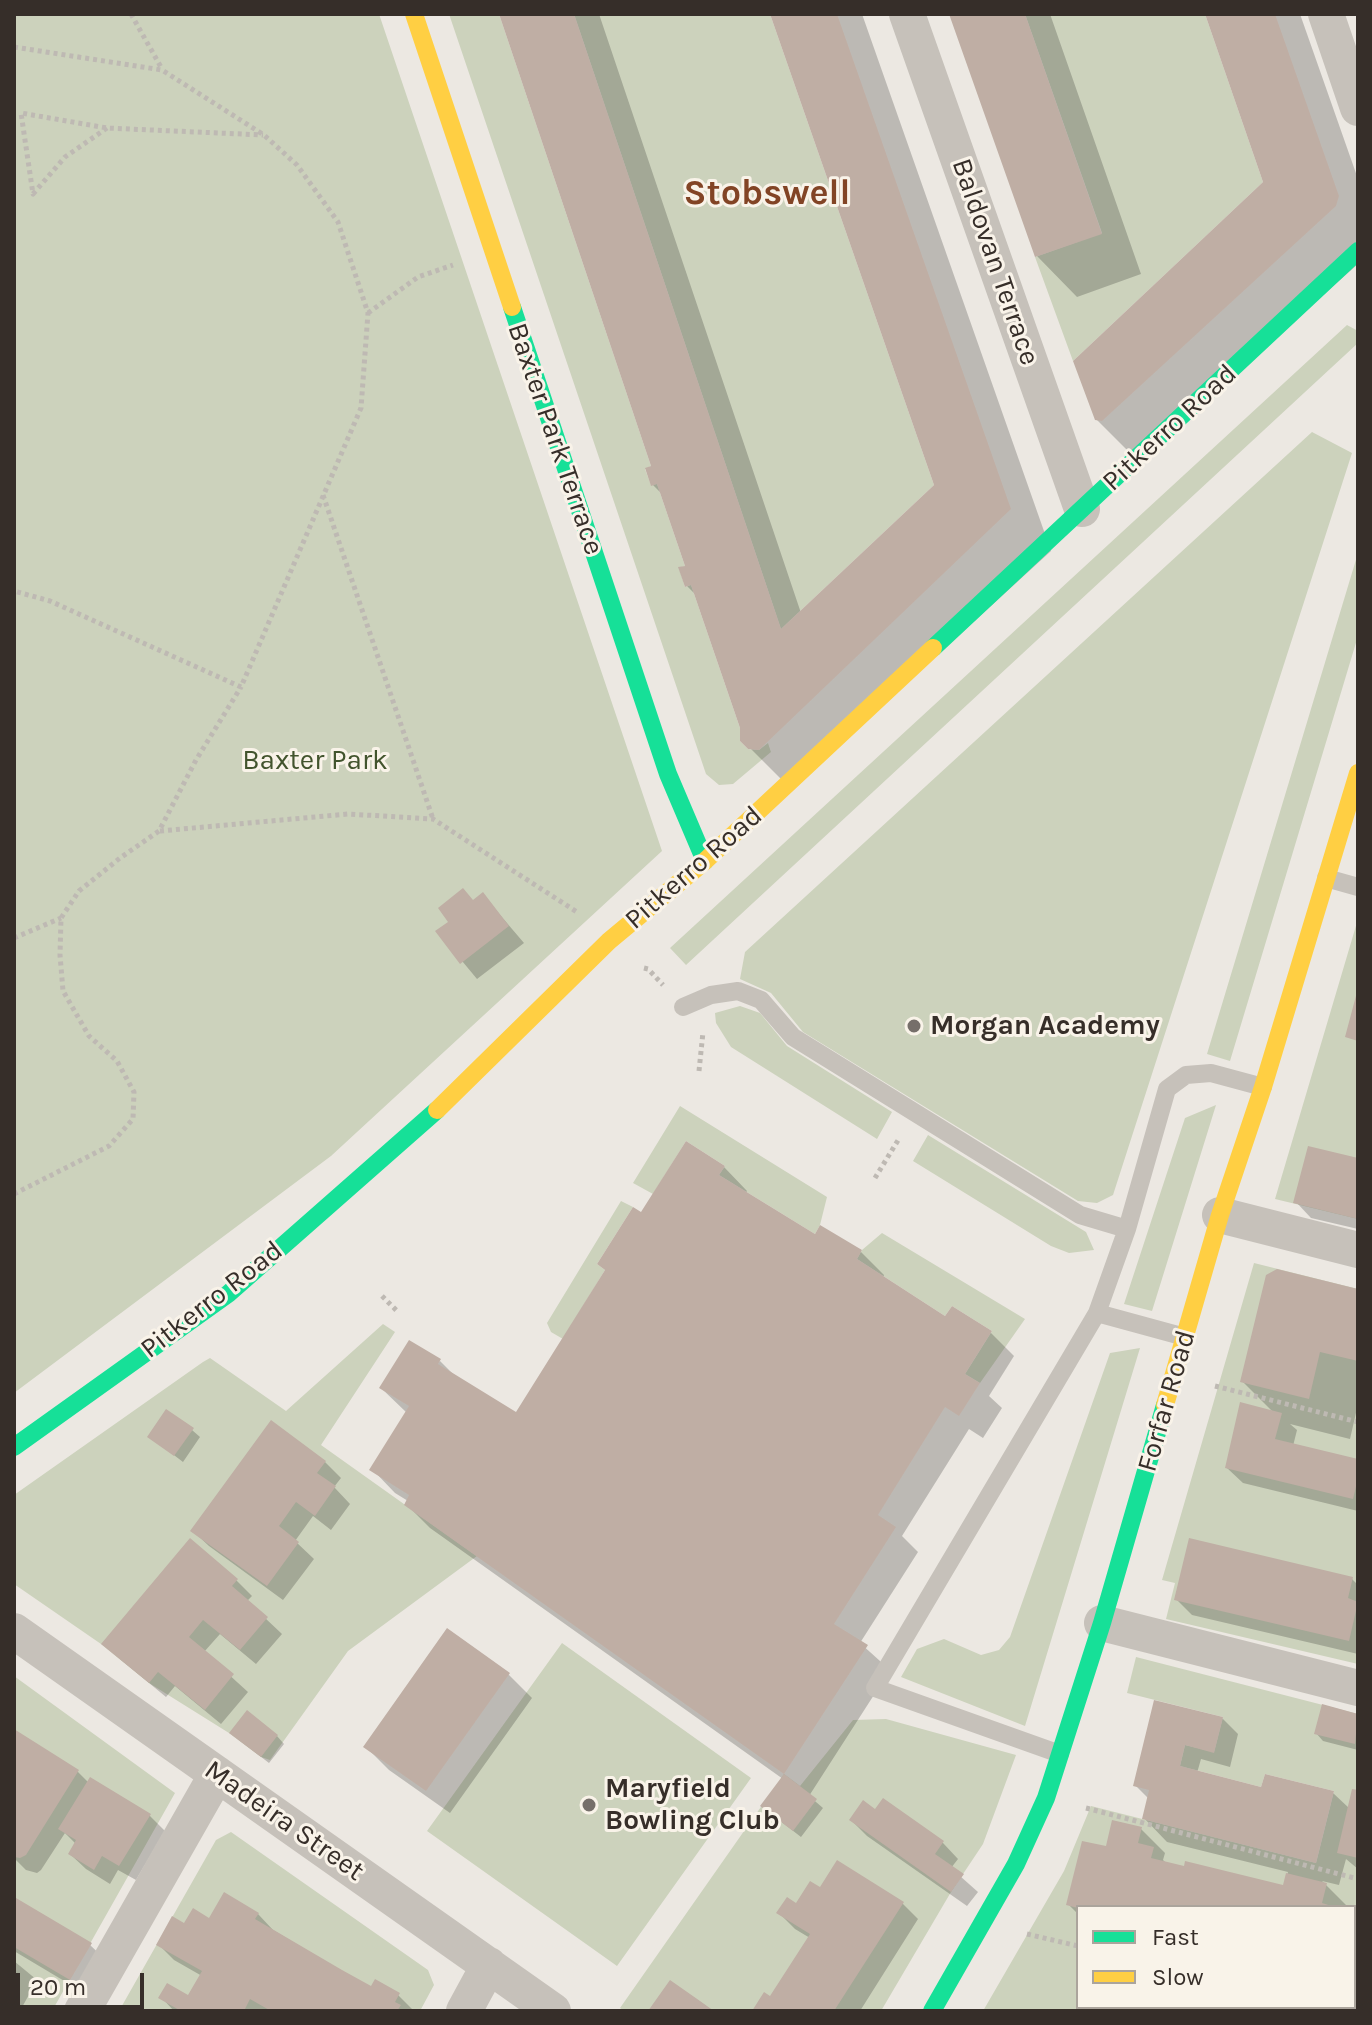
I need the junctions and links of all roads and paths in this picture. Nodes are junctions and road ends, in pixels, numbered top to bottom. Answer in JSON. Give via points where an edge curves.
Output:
{"nodes":[{"id":1,"x":131,"y":14,"type":"edge"},
{"id":2,"x":414,"y":14,"type":"edge"},
{"id":3,"x":907,"y":14,"type":"edge"},
{"id":4,"x":1326,"y":14,"type":"edge"},
{"id":5,"x":14,"y":47,"type":"edge"},
{"id":6,"x":162,"y":70,"type":"junction"},
{"id":7,"x":1358,"y":108,"type":"edge"},
{"id":8,"x":107,"y":128,"type":"junction"},
{"id":9,"x":264,"y":135,"type":"junction"},
{"id":10,"x":1355,"y":259,"type":"edge"},
{"id":11,"x":418,"y":277,"type":"dead end"},
{"id":12,"x":368,"y":313,"type":"junction"},
{"id":13,"x":323,"y":495,"type":"junction"},
{"id":14,"x":1082,"y":509,"type":"junction"},
{"id":15,"x":14,"y":591,"type":"edge"},
{"id":16,"x":241,"y":687,"type":"junction"},
{"id":17,"x":1358,"y":773,"type":"edge"},
{"id":18,"x":433,"y":819,"type":"junction"},
{"id":19,"x":159,"y":831,"type":"junction"},
{"id":20,"x":705,"y":861,"type":"junction"},
{"id":21,"x":1326,"y":878,"type":"junction"},
{"id":22,"x":1358,"y":887,"type":"edge"},
{"id":23,"x":578,"y":913,"type":"dead end"},
{"id":24,"x":61,"y":918,"type":"junction"},
{"id":25,"x":14,"y":938,"type":"edge"},
{"id":26,"x":683,"y":1007,"type":"dead end"},
{"id":27,"x":1263,"y":1087,"type":"junction"},
{"id":28,"x":916,"y":1113,"type":"junction"},
{"id":29,"x":875,"y":1178,"type":"dead end"},
{"id":30,"x":14,"y":1194,"type":"edge"},
{"id":31,"x":1220,"y":1215,"type":"junction"},
{"id":32,"x":1127,"y":1229,"type":"junction"},
{"id":33,"x":1358,"y":1250,"type":"edge"},
{"id":34,"x":382,"y":1296,"type":"dead end"},
{"id":35,"x":397,"y":1311,"type":"dead end"},
{"id":36,"x":1097,"y":1313,"type":"junction"},
{"id":37,"x":1185,"y":1337,"type":"junction"},
{"id":38,"x":1174,"y":1376,"type":"junction"},
{"id":39,"x":1358,"y":1422,"type":"edge"},
{"id":40,"x":14,"y":1447,"type":"edge"},
{"id":41,"x":1102,"y":1623,"type":"junction"},
{"id":42,"x":14,"y":1631,"type":"edge"},
{"id":43,"x":1358,"y":1688,"type":"edge"},
{"id":44,"x":1061,"y":1754,"type":"junction"},
{"id":45,"x":217,"y":1774,"type":"junction"},
{"id":46,"x":1046,"y":1798,"type":"junction"},
{"id":47,"x":1358,"y":1879,"type":"edge"},
{"id":48,"x":983,"y":1923,"type":"junction"},
{"id":49,"x":1076,"y":1946,"type":"edge"},
{"id":50,"x":489,"y":1965,"type":"junction"},
{"id":51,"x":82,"y":2011,"type":"edge"},
{"id":52,"x":464,"y":2011,"type":"edge"},
{"id":53,"x":553,"y":2011,"type":"edge"},
{"id":54,"x":932,"y":2011,"type":"edge"}],
"edges":[{"from":1,"to":6,"type":"path"},
{"from":2,"to":20,"type":"street","name":"Baxter Park Terrace","via":[[668,774]]},
{"from":3,"to":14,"type":"street","name":"Baldovan Terrace"},
{"from":4,"to":7,"type":"street"},
{"from":5,"to":6,"type":"path"},
{"from":6,"to":9,"type":"path"},
{"from":8,"to":8,"type":"path","via":[[21,113],[33,194],[65,157]]},
{"from":8,"to":9,"type":"path"},
{"from":9,"to":12,"type":"path","via":[[297,165],[338,222]]},
{"from":10,"to":14,"type":"street","name":"Pitkerro Road"},
{"from":11,"to":12,"type":"path"},
{"from":12,"to":13,"type":"path","via":[[361,408]]},
{"from":13,"to":16,"type":"path"},
{"from":13,"to":18,"type":"path"},
{"from":14,"to":20,"type":"street","name":"Pitkerro Road"},
{"from":15,"to":16,"type":"path","via":[[50,601]]},
{"from":16,"to":19,"type":"path"},
{"from":17,"to":21,"type":"street","name":"Forfar Road"},
{"from":18,"to":19,"type":"path","via":[[348,814]]},
{"from":18,"to":23,"type":"path"},
{"from":19,"to":24,"type":"path","via":[[79,891]]},
{"from":20,"to":40,"type":"street","name":"Pitkerro Road","via":[[609,941],[437,1110],[228,1294]]},
{"from":21,"to":22,"type":"lane"},
{"from":21,"to":27,"type":"street","name":"Forfar Road"},
{"from":24,"to":25,"type":"path"},
{"from":24,"to":30,"type":"path","via":[[63,991],[89,1036],[117,1061],[134,1092],[133,1119],[109,1146]]},
{"from":26,"to":28,"type":"lane","via":[[738,991],[761,1000],[793,1037]]},
{"from":27,"to":31,"type":"street","name":"Forfar Road"},
{"from":27,"to":32,"type":"lane","via":[[1211,1073],[1186,1075],[1167,1089]]},
{"from":28,"to":29,"type":"path"},
{"from":28,"to":32,"type":"lane","via":[[1080,1215]]},
{"from":31,"to":33,"type":"street"},
{"from":31,"to":37,"type":"street","name":"Forfar Road"},
{"from":32,"to":36,"type":"lane"},
{"from":34,"to":35,"type":"path"},
{"from":36,"to":37,"type":"lane"},
{"from":36,"to":44,"type":"lane","via":[[875,1688]]},
{"from":37,"to":38,"type":"street","name":"Forfar Road"},
{"from":38,"to":39,"type":"path"},
{"from":38,"to":41,"type":"street","name":"Forfar Road"},
{"from":41,"to":43,"type":"street"},
{"from":41,"to":44,"type":"street","name":"Forfar Road"},
{"from":42,"to":45,"type":"street","name":"Madeira Street"},
{"from":44,"to":46,"type":"street","name":"Forfar Road"},
{"from":45,"to":50,"type":"street","name":"Madeira Street"},
{"from":45,"to":51,"type":"street"},
{"from":46,"to":47,"type":"path"},
{"from":46,"to":48,"type":"street","name":"Forfar Road"},
{"from":48,"to":49,"type":"path"},
{"from":48,"to":54,"type":"street","name":"Forfar Road"},
{"from":50,"to":52,"type":"street"},
{"from":50,"to":53,"type":"street","name":"Madeira Street"}]}
